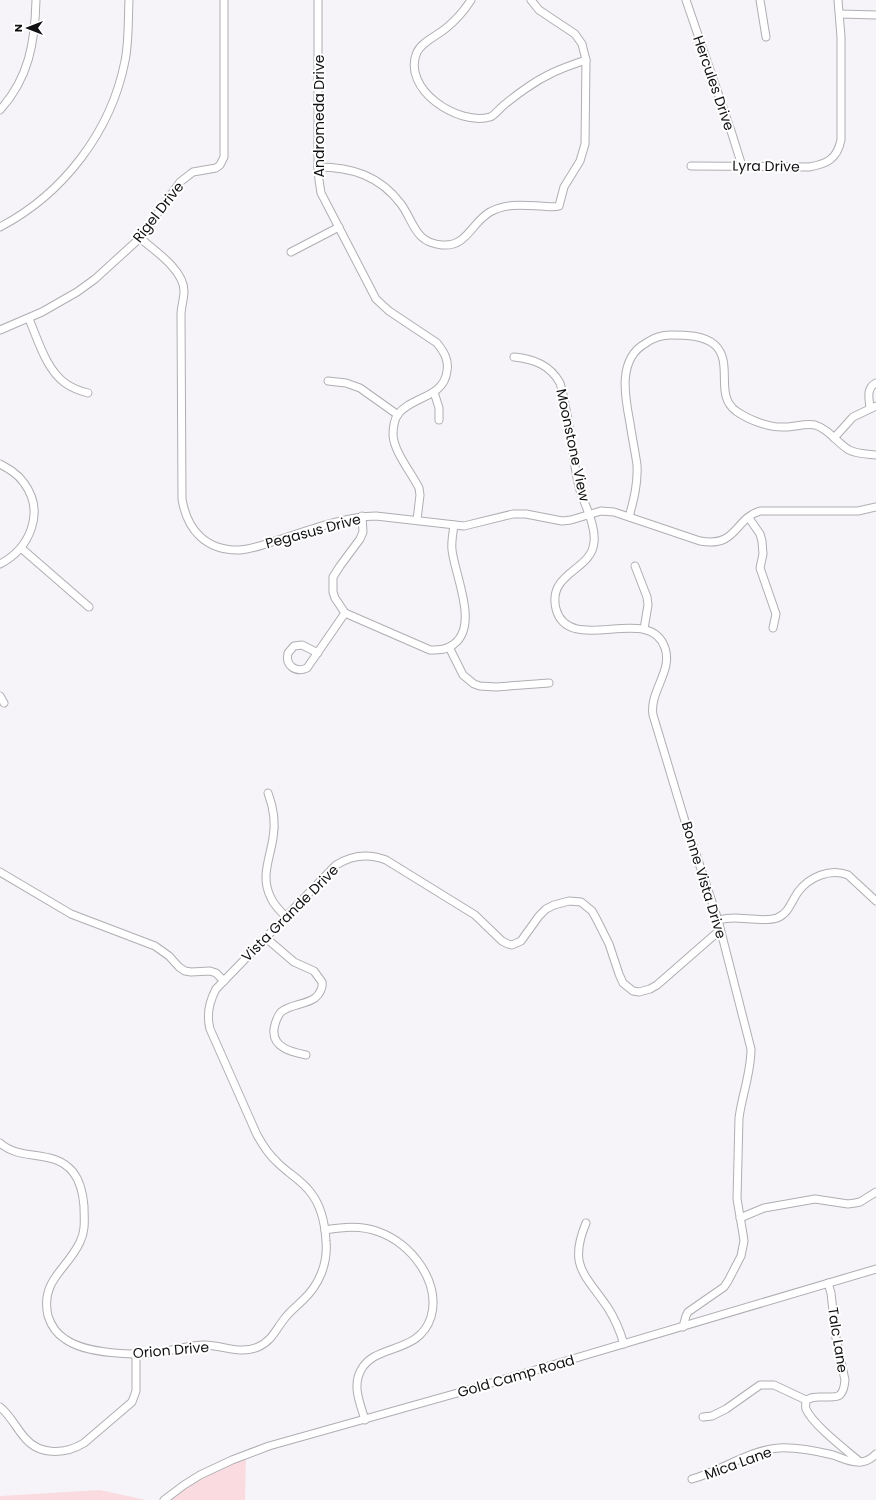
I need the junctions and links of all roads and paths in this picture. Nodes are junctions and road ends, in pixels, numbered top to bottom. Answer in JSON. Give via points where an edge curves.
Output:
{"nodes":[{"id":1,"x":36,"y":0,"type":"edge"},
{"id":2,"x":128,"y":0,"type":"edge"},
{"id":3,"x":224,"y":0,"type":"edge"},
{"id":4,"x":318,"y":0,"type":"edge"},
{"id":5,"x":471,"y":0,"type":"edge"},
{"id":6,"x":531,"y":0,"type":"edge"},
{"id":7,"x":686,"y":0,"type":"edge"},
{"id":8,"x":760,"y":0,"type":"edge"},
{"id":9,"x":838,"y":0,"type":"edge"},
{"id":10,"x":840,"y":14,"type":"junction"},
{"id":11,"x":876,"y":15,"type":"edge"},
{"id":12,"x":766,"y":37,"type":"dead end"},
{"id":13,"x":586,"y":60,"type":"junction"},
{"id":14,"x":0,"y":110,"type":"edge"},
{"id":15,"x":691,"y":166,"type":"dead end"},
{"id":16,"x":742,"y":166,"type":"junction"},
{"id":17,"x":318,"y":167,"type":"junction"},
{"id":18,"x":0,"y":226,"type":"edge"},
{"id":19,"x":339,"y":228,"type":"junction"},
{"id":20,"x":140,"y":238,"type":"junction"},
{"id":21,"x":291,"y":252,"type":"dead end"},
{"id":22,"x":29,"y":319,"type":"junction"},
{"id":23,"x":0,"y":330,"type":"edge"},
{"id":24,"x":514,"y":357,"type":"dead end"},
{"id":25,"x":328,"y":381,"type":"dead end"},
{"id":26,"x":876,"y":383,"type":"edge"},
{"id":27,"x":434,"y":392,"type":"junction"},
{"id":28,"x":88,"y":393,"type":"dead end"},
{"id":29,"x":873,"y":407,"type":"edge"},
{"id":30,"x":398,"y":415,"type":"junction"},
{"id":31,"x":439,"y":420,"type":"dead end"},
{"id":32,"x":834,"y":438,"type":"junction"},
{"id":33,"x":876,"y":455,"type":"edge"},
{"id":34,"x":0,"y":464,"type":"edge"},
{"id":35,"x":876,"y":508,"type":"edge"},
{"id":36,"x":588,"y":514,"type":"junction"},
{"id":37,"x":362,"y":516,"type":"junction"},
{"id":38,"x":629,"y":517,"type":"junction"},
{"id":39,"x":749,"y":518,"type":"junction"},
{"id":40,"x":417,"y":520,"type":"junction"},
{"id":41,"x":454,"y":525,"type":"junction"},
{"id":42,"x":21,"y":548,"type":"junction"},
{"id":43,"x":0,"y":564,"type":"edge"},
{"id":44,"x":636,"y":566,"type":"dead end"},
{"id":45,"x":88,"y":607,"type":"dead end"},
{"id":46,"x":345,"y":613,"type":"junction"},
{"id":47,"x":773,"y":628,"type":"dead end"},
{"id":48,"x":644,"y":629,"type":"junction"},
{"id":49,"x":450,"y":647,"type":"junction"},
{"id":50,"x":318,"y":653,"type":"dead end"},
{"id":51,"x":549,"y":683,"type":"dead end"},
{"id":52,"x":268,"y":793,"type":"dead end"},
{"id":53,"x":0,"y":872,"type":"edge"},
{"id":54,"x":876,"y":901,"type":"edge"},
{"id":55,"x":286,"y":917,"type":"junction"},
{"id":56,"x":718,"y":920,"type":"junction"},
{"id":57,"x":720,"y":930,"type":"junction"},
{"id":58,"x":266,"y":938,"type":"junction"},
{"id":59,"x":224,"y":981,"type":"junction"},
{"id":60,"x":306,"y":1055,"type":"dead end"},
{"id":61,"x":0,"y":1143,"type":"edge"},
{"id":62,"x":876,"y":1192,"type":"edge"},
{"id":63,"x":740,"y":1218,"type":"junction"},
{"id":64,"x":586,"y":1223,"type":"dead end"},
{"id":65,"x":325,"y":1230,"type":"junction"},
{"id":66,"x":876,"y":1269,"type":"edge"},
{"id":67,"x":828,"y":1283,"type":"junction"},
{"id":68,"x":683,"y":1327,"type":"junction"},
{"id":69,"x":624,"y":1344,"type":"junction"},
{"id":70,"x":136,"y":1354,"type":"junction"},
{"id":71,"x":806,"y":1400,"type":"junction"},
{"id":72,"x":0,"y":1407,"type":"edge"},
{"id":73,"x":703,"y":1417,"type":"dead end"},
{"id":74,"x":365,"y":1420,"type":"junction"},
{"id":75,"x":876,"y":1454,"type":"edge"},
{"id":76,"x":860,"y":1462,"type":"junction"},
{"id":77,"x":692,"y":1479,"type":"dead end"},
{"id":78,"x":164,"y":1500,"type":"edge"}],
"edges":[{"from":1,"to":14,"type":"street","via":[[30,56],[18,84]]},
{"from":2,"to":18,"type":"street","via":[[125,62],[116,94],[102,126],[82,157],[59,184],[35,205]]},
{"from":3,"to":20,"type":"street","name":"Rigel Drive","via":[[223,161],[216,168],[193,172],[180,182]]},
{"from":4,"to":17,"type":"street","name":"Andromeda Drive"},
{"from":5,"to":13,"type":"street","via":[[447,28],[418,50],[414,62],[420,86],[451,112],[466,117],[491,117],[540,79],[554,71]]},
{"from":6,"to":13,"type":"street","via":[[539,10],[579,39]]},
{"from":7,"to":16,"type":"street","name":"Hercules Drive"},
{"from":8,"to":12,"type":"street"},
{"from":9,"to":10,"type":"street"},
{"from":10,"to":11,"type":"street"},
{"from":10,"to":16,"type":"street","name":"Lyra Drive","via":[[840,140],[837,153],[828,161],[809,167]]},
{"from":13,"to":17,"type":"street","via":[[585,144],[580,161],[567,181],[557,207],[515,204],[501,208],[483,217],[460,241],[440,245],[419,236],[401,204],[375,180],[345,168]]},
{"from":15,"to":16,"type":"street","name":"Lyra Drive"},
{"from":17,"to":19,"type":"street","name":"Andromeda Drive","via":[[321,193]]},
{"from":19,"to":21,"type":"street"},
{"from":19,"to":27,"type":"street","name":"Andromeda Drive","via":[[376,299],[443,350],[448,363],[446,376]]},
{"from":20,"to":22,"type":"street","name":"Rigel Drive","via":[[95,279],[58,304]]},
{"from":20,"to":37,"type":"street","name":"Pegasus Drive","via":[[174,269],[183,284],[182,499],[187,519],[197,534],[220,547],[247,549],[340,520]]},
{"from":22,"to":23,"type":"street","name":"Rigel Drive"},
{"from":22,"to":28,"type":"street","via":[[54,372],[66,384]]},
{"from":24,"to":36,"type":"street","name":"Moonstone View","via":[[544,364],[556,375],[560,383],[579,487]]},
{"from":25,"to":30,"type":"street","via":[[346,382],[360,388]]},
{"from":26,"to":29,"type":"street","via":[[868,391]]},
{"from":27,"to":30,"type":"street","name":"Andromeda Drive","via":[[409,405]]},
{"from":27,"to":31,"type":"street","via":[[439,408]]},
{"from":29,"to":32,"type":"street","via":[[849,421]]},
{"from":30,"to":40,"type":"street","via":[[394,440],[418,488],[420,495]]},
{"from":32,"to":33,"type":"street","via":[[851,450]]},
{"from":32,"to":38,"type":"street","via":[[816,425],[777,427],[746,417],[734,410],[727,401],[722,355],[708,340],[702,337],[671,335],[650,340],[632,356],[625,374],[626,405],[637,470],[635,494]]},
{"from":34,"to":42,"type":"street","via":[[18,475],[31,498],[34,515],[30,533]]},
{"from":35,"to":39,"type":"street","name":"Pegasus Drive","via":[[858,511],[765,510],[755,512]]},
{"from":36,"to":38,"type":"street","name":"Pegasus Drive","via":[[607,511]]},
{"from":36,"to":41,"type":"street","name":"Pegasus Drive","via":[[562,521],[513,514],[470,525]]},
{"from":36,"to":48,"type":"street","via":[[594,534],[594,548],[587,559],[557,588],[557,611],[568,625],[580,630]]},
{"from":37,"to":40,"type":"street","name":"Pegasus Drive"},
{"from":37,"to":46,"type":"street","via":[[363,532],[360,539],[334,577],[333,592]]},
{"from":38,"to":39,"type":"street","name":"Pegasus Drive","via":[[700,541],[714,542],[728,537]]},
{"from":39,"to":47,"type":"street","via":[[762,541],[760,568],[776,614]]},
{"from":40,"to":41,"type":"street","name":"Pegasus Drive"},
{"from":41,"to":49,"type":"street","via":[[452,549],[466,620],[460,639]]},
{"from":42,"to":43,"type":"street","via":[[14,556]]},
{"from":42,"to":45,"type":"street"},
{"from":44,"to":48,"type":"street","via":[[648,605]]},
{"from":46,"to":49,"type":"street","via":[[423,648],[437,650]]},
{"from":46,"to":50,"type":"street"},
{"from":48,"to":56,"type":"street","name":"Bonne Vista Drive","via":[[657,636],[665,648],[666,662],[652,710]]},
{"from":49,"to":51,"type":"street","via":[[463,674],[474,684],[496,687]]},
{"from":52,"to":55,"type":"street","via":[[274,810],[275,825],[266,868],[266,884],[271,898]]},
{"from":53,"to":59,"type":"street","via":[[71,914],[163,951],[185,971],[210,971]]},
{"from":54,"to":56,"type":"street","via":[[848,875],[834,872],[810,880],[798,892],[788,910],[779,917]]},
{"from":55,"to":57,"type":"street","name":"Vista Grande Drive","via":[[336,865],[353,857],[370,855],[386,860],[466,909],[508,944],[521,941],[546,909],[569,900],[581,902],[592,911],[609,944],[619,974],[633,991],[650,990]]},
{"from":55,"to":58,"type":"street","name":"Vista Grande Drive"},
{"from":56,"to":57,"type":"street","name":"Bonne Vista Drive"},
{"from":57,"to":63,"type":"street","name":"Bonne Vista Drive","via":[[751,1049],[739,1118],[736,1199]]},
{"from":58,"to":59,"type":"street","name":"Vista Grande Drive"},
{"from":58,"to":60,"type":"street","via":[[294,962],[314,971],[322,982],[322,989],[316,998],[281,1012],[275,1023],[275,1036],[282,1047]]},
{"from":59,"to":65,"type":"street","name":"Orion Drive","via":[[216,989],[210,1003],[210,1029],[262,1144],[276,1162],[312,1193],[320,1207]]},
{"from":61,"to":70,"type":"street","name":"Orion Drive","via":[[15,1152],[60,1161],[72,1171],[80,1185],[84,1227],[78,1247],[49,1286],[46,1302],[52,1326],[63,1338],[77,1346]]},
{"from":62,"to":63,"type":"street","via":[[855,1203],[815,1199],[764,1208]]},
{"from":63,"to":68,"type":"street","name":"Bonne Vista Drive","via":[[744,1241],[736,1267],[724,1287],[688,1312]]},
{"from":64,"to":69,"type":"street","via":[[578,1248],[581,1270],[614,1319]]},
{"from":65,"to":70,"type":"street","name":"Orion Drive","via":[[326,1259],[320,1278],[308,1296],[285,1318],[266,1343],[244,1351],[204,1345]]},
{"from":65,"to":74,"type":"street","via":[[358,1227],[388,1236],[413,1255],[426,1274],[432,1292],[431,1317],[423,1331],[411,1342],[371,1359],[361,1370],[357,1390]]},
{"from":66,"to":67,"type":"street","name":"Gold Camp Road"},
{"from":67,"to":68,"type":"street","name":"Gold Camp Road"},
{"from":67,"to":71,"type":"street","name":"Talc Lane","via":[[844,1386],[838,1397],[820,1396]]},
{"from":68,"to":69,"type":"street","name":"Gold Camp Road"},
{"from":69,"to":74,"type":"street","name":"Gold Camp Road"},
{"from":70,"to":72,"type":"street","via":[[136,1391],[132,1402],[77,1448],[56,1452],[39,1449],[25,1439]]},
{"from":71,"to":73,"type":"street","via":[[774,1385],[760,1385],[726,1410]]},
{"from":71,"to":76,"type":"street","via":[[805,1406],[811,1416]]},
{"from":74,"to":78,"type":"street","name":"Gold Camp Road","via":[[248,1453],[200,1475]]},
{"from":75,"to":76,"type":"street","via":[[870,1460]]},
{"from":76,"to":77,"type":"street","name":"Mica Lane","via":[[805,1449],[779,1448],[759,1452],[705,1476]]}]}
